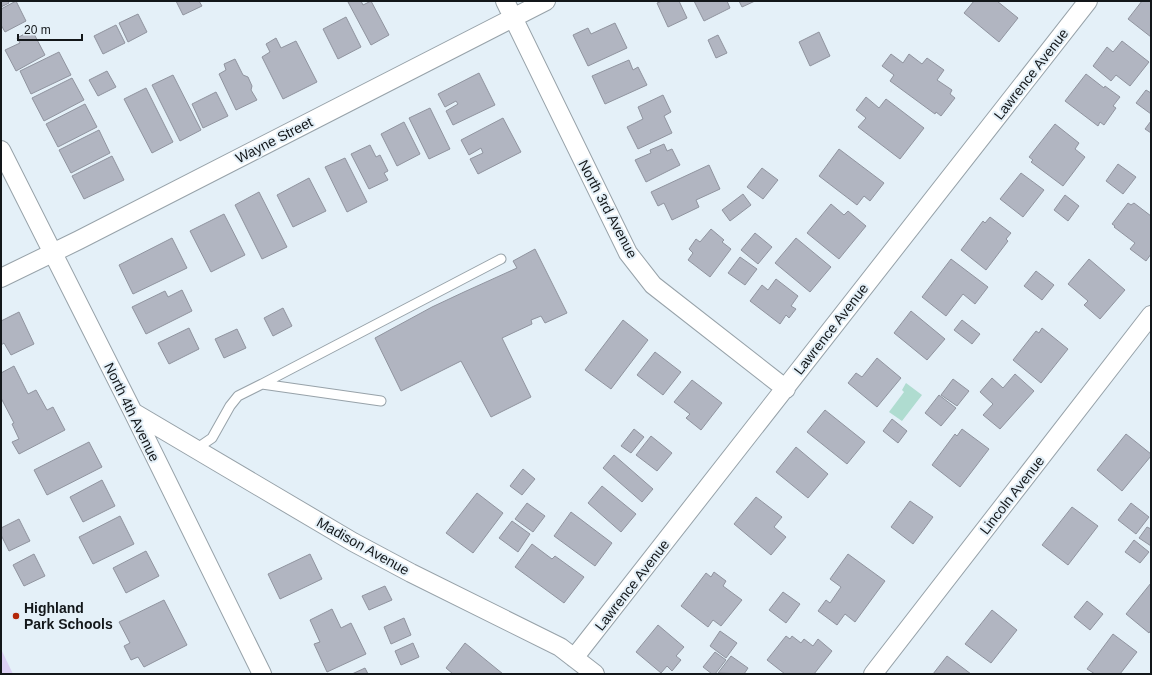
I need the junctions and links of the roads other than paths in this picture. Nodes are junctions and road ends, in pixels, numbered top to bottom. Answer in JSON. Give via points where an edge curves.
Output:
{"nodes":[{"id":1,"x":505,"y":1,"type":"edge"},
{"id":2,"x":546,"y":1,"type":"edge"},
{"id":3,"x":1088,"y":1,"type":"edge"},
{"id":4,"x":513,"y":18,"type":"junction"},
{"id":5,"x":1,"y":150,"type":"edge"},
{"id":6,"x":53,"y":253,"type":"junction"},
{"id":7,"x":501,"y":259,"type":"dead end"},
{"id":8,"x":1,"y":278,"type":"edge"},
{"id":9,"x":1151,"y":315,"type":"edge"},
{"id":10,"x":262,"y":384,"type":"junction"},
{"id":11,"x":786,"y":389,"type":"junction"},
{"id":12,"x":381,"y":401,"type":"dead end"},
{"id":13,"x":133,"y":412,"type":"junction"},
{"id":14,"x":196,"y":449,"type":"junction"},
{"id":15,"x":574,"y":658,"type":"junction"},
{"id":16,"x":262,"y":674,"type":"edge"},
{"id":17,"x":595,"y":674,"type":"edge"},
{"id":18,"x":873,"y":674,"type":"edge"}],
"edges":[{"from":1,"to":4,"type":"street","name":"North 3rd Avenue"},
{"from":2,"to":4,"type":"street","name":"Wayne Street"},
{"from":3,"to":11,"type":"street","name":"Lawrence Avenue"},
{"from":4,"to":6,"type":"street","name":"Wayne Street"},
{"from":4,"to":11,"type":"street","name":"North 3rd Avenue","via":[[628,253],[653,285]]},
{"from":5,"to":6,"type":"street","name":"North 4th Avenue"},
{"from":6,"to":8,"type":"street","name":"Wayne Street"},
{"from":6,"to":13,"type":"street","name":"North 4th Avenue"},
{"from":7,"to":10,"type":"lane"},
{"from":9,"to":18,"type":"street","name":"Lincoln Avenue"},
{"from":10,"to":12,"type":"lane"},
{"from":10,"to":14,"type":"lane","via":[[238,396],[212,438]]},
{"from":11,"to":15,"type":"street","name":"Lawrence Avenue"},
{"from":13,"to":14,"type":"street","name":"Madison Avenue"},
{"from":13,"to":16,"type":"street","name":"North 4th Avenue"},
{"from":14,"to":15,"type":"street","name":"Madison Avenue","via":[[353,542],[560,647]]},
{"from":15,"to":17,"type":"street","name":"Madison Avenue"}]}
